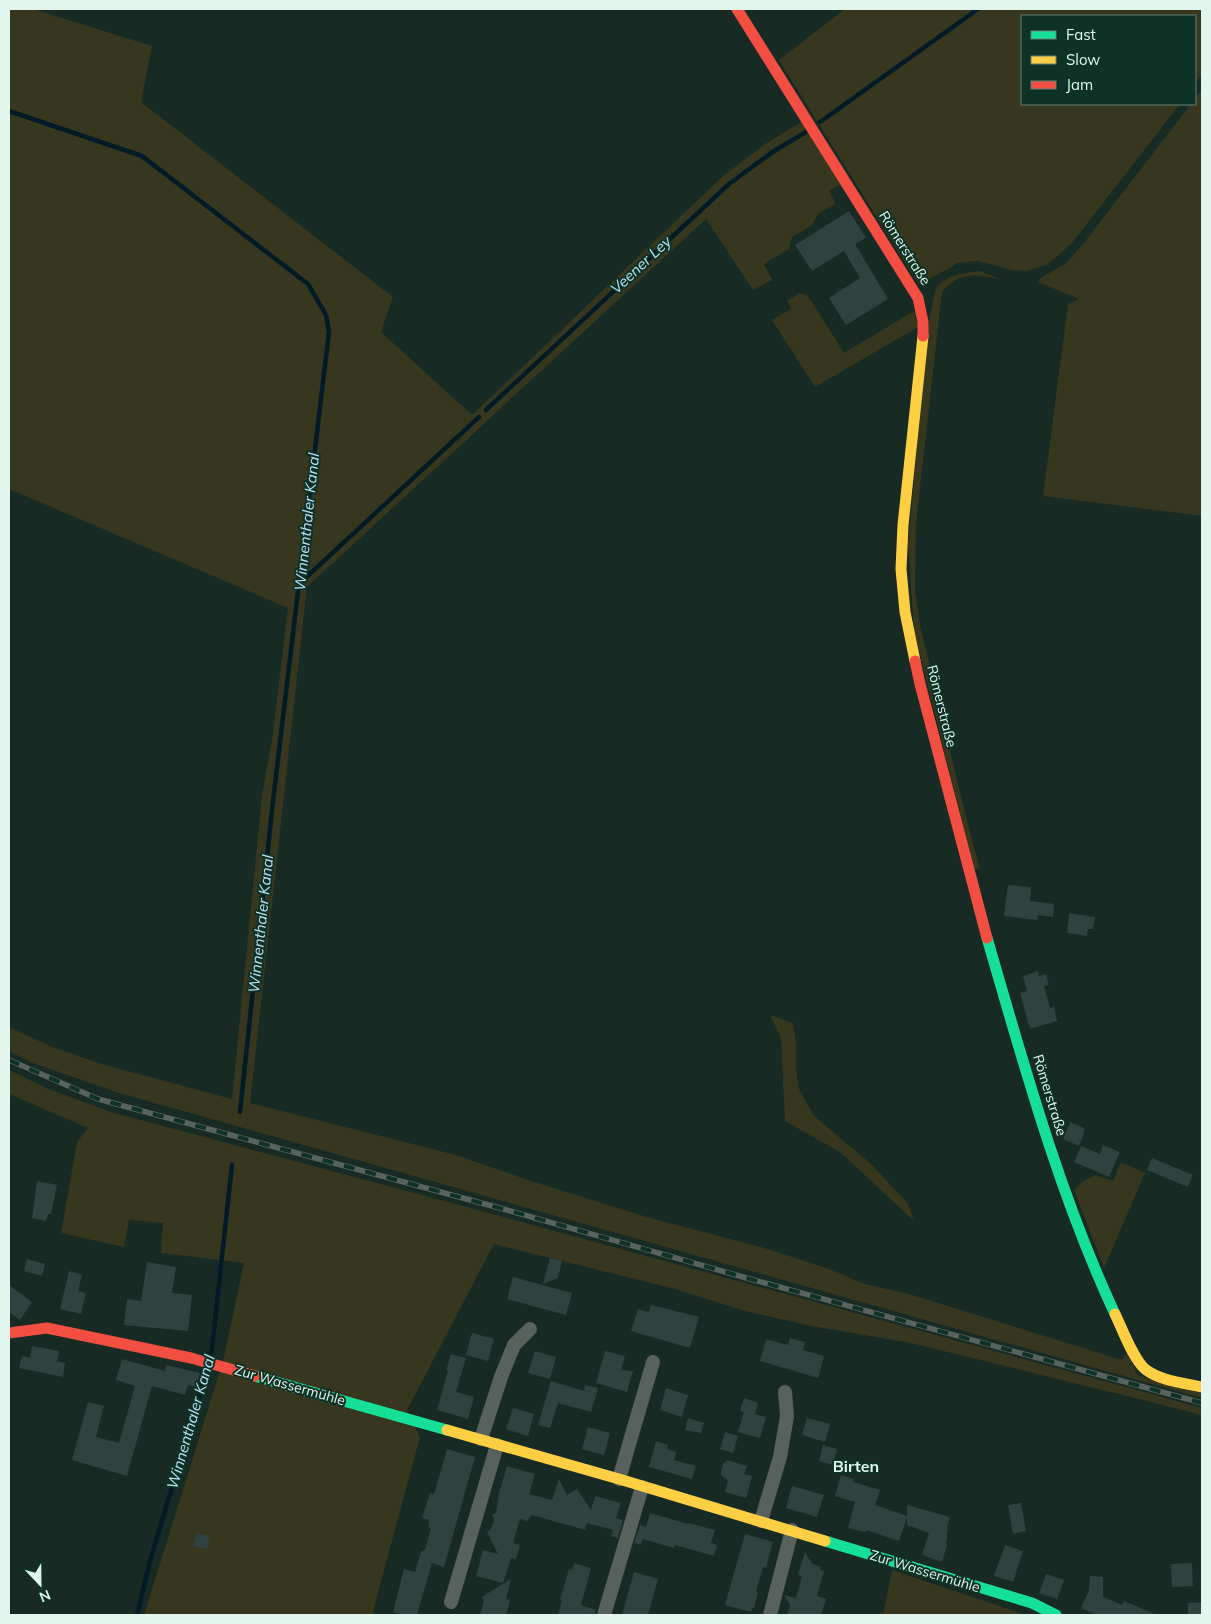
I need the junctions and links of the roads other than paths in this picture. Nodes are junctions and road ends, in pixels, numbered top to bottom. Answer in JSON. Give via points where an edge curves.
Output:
{"nodes":[{"id":1,"x":737,"y":9,"type":"edge"},
{"id":2,"x":530,"y":1329,"type":"dead end"},
{"id":3,"x":9,"y":1333,"type":"edge"},
{"id":4,"x":653,"y":1362,"type":"dead end"},
{"id":5,"x":1202,"y":1386,"type":"edge"},
{"id":6,"x":785,"y":1392,"type":"dead end"},
{"id":7,"x":481,"y":1439,"type":"junction"},
{"id":8,"x":497,"y":1445,"type":"junction"},
{"id":9,"x":619,"y":1480,"type":"junction"},
{"id":10,"x":642,"y":1486,"type":"junction"},
{"id":11,"x":760,"y":1521,"type":"junction"},
{"id":12,"x":792,"y":1530,"type":"junction"},
{"id":13,"x":451,"y":1602,"type":"dead end"},
{"id":14,"x":604,"y":1615,"type":"edge"},
{"id":15,"x":770,"y":1615,"type":"edge"},
{"id":16,"x":1056,"y":1615,"type":"edge"}],
"edges":[{"from":1,"to":5,"type":"street","name":"Römerstraße","via":[[918,298],[923,322],[922,342],[901,569],[905,612],[920,684],[1016,1036],[1064,1189],[1101,1282],[1134,1354],[1145,1369],[1163,1378]]},
{"from":2,"to":7,"type":"street","via":[[514,1345]]},
{"from":3,"to":7,"type":"street","name":"Zur Wassermühle","via":[[47,1328],[191,1358]]},
{"from":4,"to":9,"type":"street"},
{"from":6,"to":11,"type":"street","via":[[787,1416],[780,1457]]},
{"from":7,"to":8,"type":"street","name":"Zur Wassermühle"},
{"from":8,"to":9,"type":"street","name":"Zur Wassermühle"},
{"from":8,"to":13,"type":"street"},
{"from":9,"to":10,"type":"street","name":"Zur Wassermühle"},
{"from":10,"to":11,"type":"street","name":"Zur Wassermühle"},
{"from":10,"to":14,"type":"street"},
{"from":11,"to":12,"type":"street","name":"Zur Wassermühle"},
{"from":12,"to":15,"type":"street"},
{"from":12,"to":16,"type":"street","name":"Zur Wassermühle","via":[[1032,1603]]}]}
